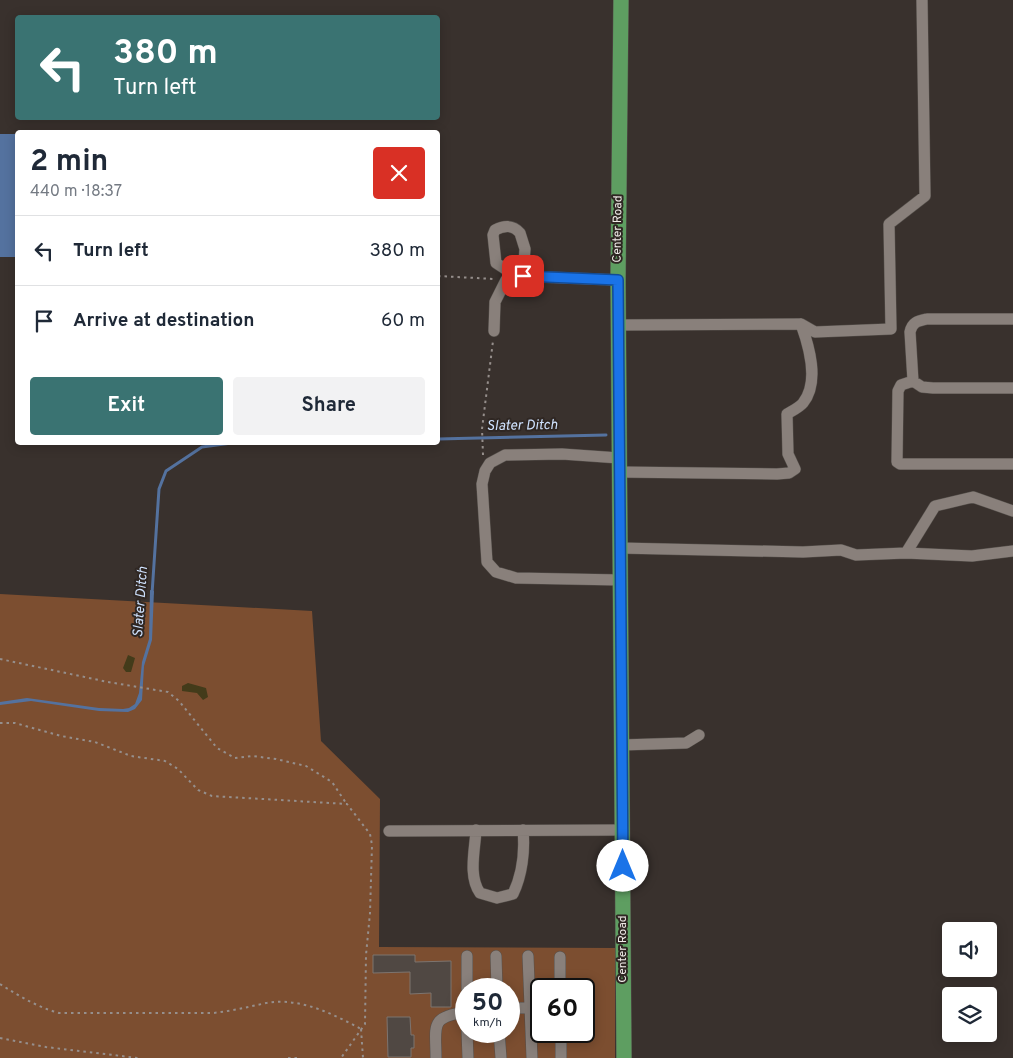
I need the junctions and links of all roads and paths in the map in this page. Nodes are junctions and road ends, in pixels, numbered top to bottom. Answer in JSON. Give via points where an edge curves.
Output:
{"nodes":[{"id":1,"x":620,"y":0,"type":"edge"},
{"id":2,"x":922,"y":0,"type":"edge"},
{"id":3,"x":440,"y":276,"type":"edge"},
{"id":4,"x":515,"y":277,"type":"junction"},
{"id":5,"x":618,"y":280,"type":"junction"},
{"id":6,"x":1013,"y":319,"type":"edge"},
{"id":7,"x":802,"y":324,"type":"junction"},
{"id":8,"x":619,"y":325,"type":"junction"},
{"id":9,"x":891,"y":329,"type":"junction"},
{"id":10,"x":494,"y":331,"type":"joint"},
{"id":11,"x":910,"y":332,"type":"junction"},
{"id":12,"x":912,"y":381,"type":"junction"},
{"id":13,"x":1013,"y":388,"type":"edge"},
{"id":14,"x":482,"y":447,"type":"dead end"},
{"id":15,"x":1013,"y":464,"type":"edge"},
{"id":16,"x":619,"y":465,"type":"junction"},
{"id":17,"x":1013,"y":511,"type":"edge"},
{"id":18,"x":620,"y":548,"type":"junction"},
{"id":19,"x":1013,"y":551,"type":"edge"},
{"id":20,"x":906,"y":553,"type":"junction"},
{"id":21,"x":620,"y":580,"type":"junction"},
{"id":22,"x":0,"y":659,"type":"edge"},
{"id":23,"x":0,"y":722,"type":"edge"},
{"id":24,"x":699,"y":735,"type":"dead end"},
{"id":25,"x":621,"y":745,"type":"junction"},
{"id":26,"x":347,"y":804,"type":"junction"},
{"id":27,"x":476,"y":830,"type":"junction"},
{"id":28,"x":523,"y":830,"type":"junction"},
{"id":29,"x":623,"y":830,"type":"junction"},
{"id":30,"x":389,"y":831,"type":"dead end"},
{"id":31,"x":467,"y":956,"type":"dead end"},
{"id":32,"x":496,"y":956,"type":"dead end"},
{"id":33,"x":528,"y":956,"type":"dead end"},
{"id":34,"x":560,"y":956,"type":"dead end"},
{"id":35,"x":467,"y":978,"type":"edge"},
{"id":36,"x":497,"y":978,"type":"edge"},
{"id":37,"x":560,"y":978,"type":"edge"},
{"id":38,"x":0,"y":984,"type":"edge"},
{"id":39,"x":520,"y":1007,"type":"edge"},
{"id":40,"x":529,"y":1007,"type":"junction"},
{"id":41,"x":455,"y":1015,"type":"edge"},
{"id":42,"x":361,"y":1029,"type":"junction"},
{"id":43,"x":0,"y":1038,"type":"edge"},
{"id":44,"x":467,"y":1043,"type":"edge"},
{"id":45,"x":500,"y":1043,"type":"edge"},
{"id":46,"x":561,"y":1043,"type":"edge"},
{"id":47,"x":138,"y":1058,"type":"edge"},
{"id":48,"x":288,"y":1058,"type":"edge"},
{"id":49,"x":298,"y":1058,"type":"edge"},
{"id":50,"x":341,"y":1058,"type":"edge"},
{"id":51,"x":363,"y":1058,"type":"edge"},
{"id":52,"x":436,"y":1058,"type":"edge"},
{"id":53,"x":468,"y":1058,"type":"edge"},
{"id":54,"x":501,"y":1058,"type":"edge"},
{"id":55,"x":532,"y":1058,"type":"edge"},
{"id":56,"x":561,"y":1058,"type":"edge"},
{"id":57,"x":624,"y":1058,"type":"edge"}],
"edges":[{"from":1,"to":5,"type":"main road","name":"Center Road"},
{"from":2,"to":9,"type":"lane","via":[[925,196],[890,224]]},
{"from":3,"to":4,"type":"path"},
{"from":4,"to":5,"type":"lane"},
{"from":4,"to":10,"type":"lane","via":[[495,302]]},
{"from":5,"to":8,"type":"main road","name":"Center Road"},
{"from":6,"to":11,"type":"lane","via":[[927,319],[915,322]]},
{"from":7,"to":8,"type":"lane"},
{"from":7,"to":9,"type":"lane","via":[[815,332]]},
{"from":7,"to":16,"type":"lane","via":[[812,357],[809,391],[803,404],[787,414],[788,454],[795,469],[777,474]]},
{"from":8,"to":16,"type":"main road","name":"Center Road"},
{"from":9,"to":11,"type":"lane"},
{"from":10,"to":14,"type":"path"},
{"from":11,"to":12,"type":"lane"},
{"from":12,"to":13,"type":"lane","via":[[922,387],[933,388]]},
{"from":12,"to":15,"type":"lane","via":[[901,385],[898,391],[897,462]]},
{"from":16,"to":18,"type":"main road","name":"Center Road"},
{"from":16,"to":21,"type":"lane","via":[[562,454],[505,455],[490,463],[484,471],[482,484],[487,562],[496,572],[516,578]]},
{"from":17,"to":20,"type":"lane","via":[[973,498],[935,506]]},
{"from":18,"to":20,"type":"lane","via":[[841,550],[856,555]]},
{"from":18,"to":21,"type":"main road","name":"Center Road"},
{"from":19,"to":20,"type":"lane","via":[[972,556]]},
{"from":21,"to":25,"type":"main road","name":"Center Road"},
{"from":22,"to":26,"type":"path","via":[[168,692],[217,748],[227,755],[276,759],[306,766],[332,782]]},
{"from":23,"to":26,"type":"path","via":[[95,742],[130,756],[165,761],[178,769],[198,790],[212,796]]},
{"from":24,"to":25,"type":"lane","via":[[686,743]]},
{"from":25,"to":29,"type":"main road","name":"Center Road"},
{"from":26,"to":42,"type":"path","via":[[370,834],[372,845],[366,1015]]},
{"from":27,"to":28,"type":"lane"},
{"from":27,"to":28,"type":"lane","via":[[475,886],[480,893],[496,898],[513,894],[518,882]]},
{"from":27,"to":30,"type":"lane"},
{"from":28,"to":29,"type":"lane"},
{"from":29,"to":57,"type":"main road","name":"Center Road"},
{"from":31,"to":35,"type":"lane"},
{"from":32,"to":36,"type":"lane"},
{"from":33,"to":40,"type":"lane"},
{"from":34,"to":37,"type":"lane"},
{"from":38,"to":42,"type":"path","via":[[27,1001],[59,1013],[213,1013],[285,1002],[317,1008]]},
{"from":39,"to":40,"type":"lane"},
{"from":40,"to":55,"type":"lane"},
{"from":41,"to":52,"type":"lane","via":[[440,1019],[436,1024]]},
{"from":42,"to":50,"type":"path"},
{"from":42,"to":51,"type":"path"},
{"from":43,"to":47,"type":"path"},
{"from":44,"to":53,"type":"lane"},
{"from":45,"to":54,"type":"lane"},
{"from":46,"to":56,"type":"lane"},
{"from":48,"to":49,"type":"path"}]}
